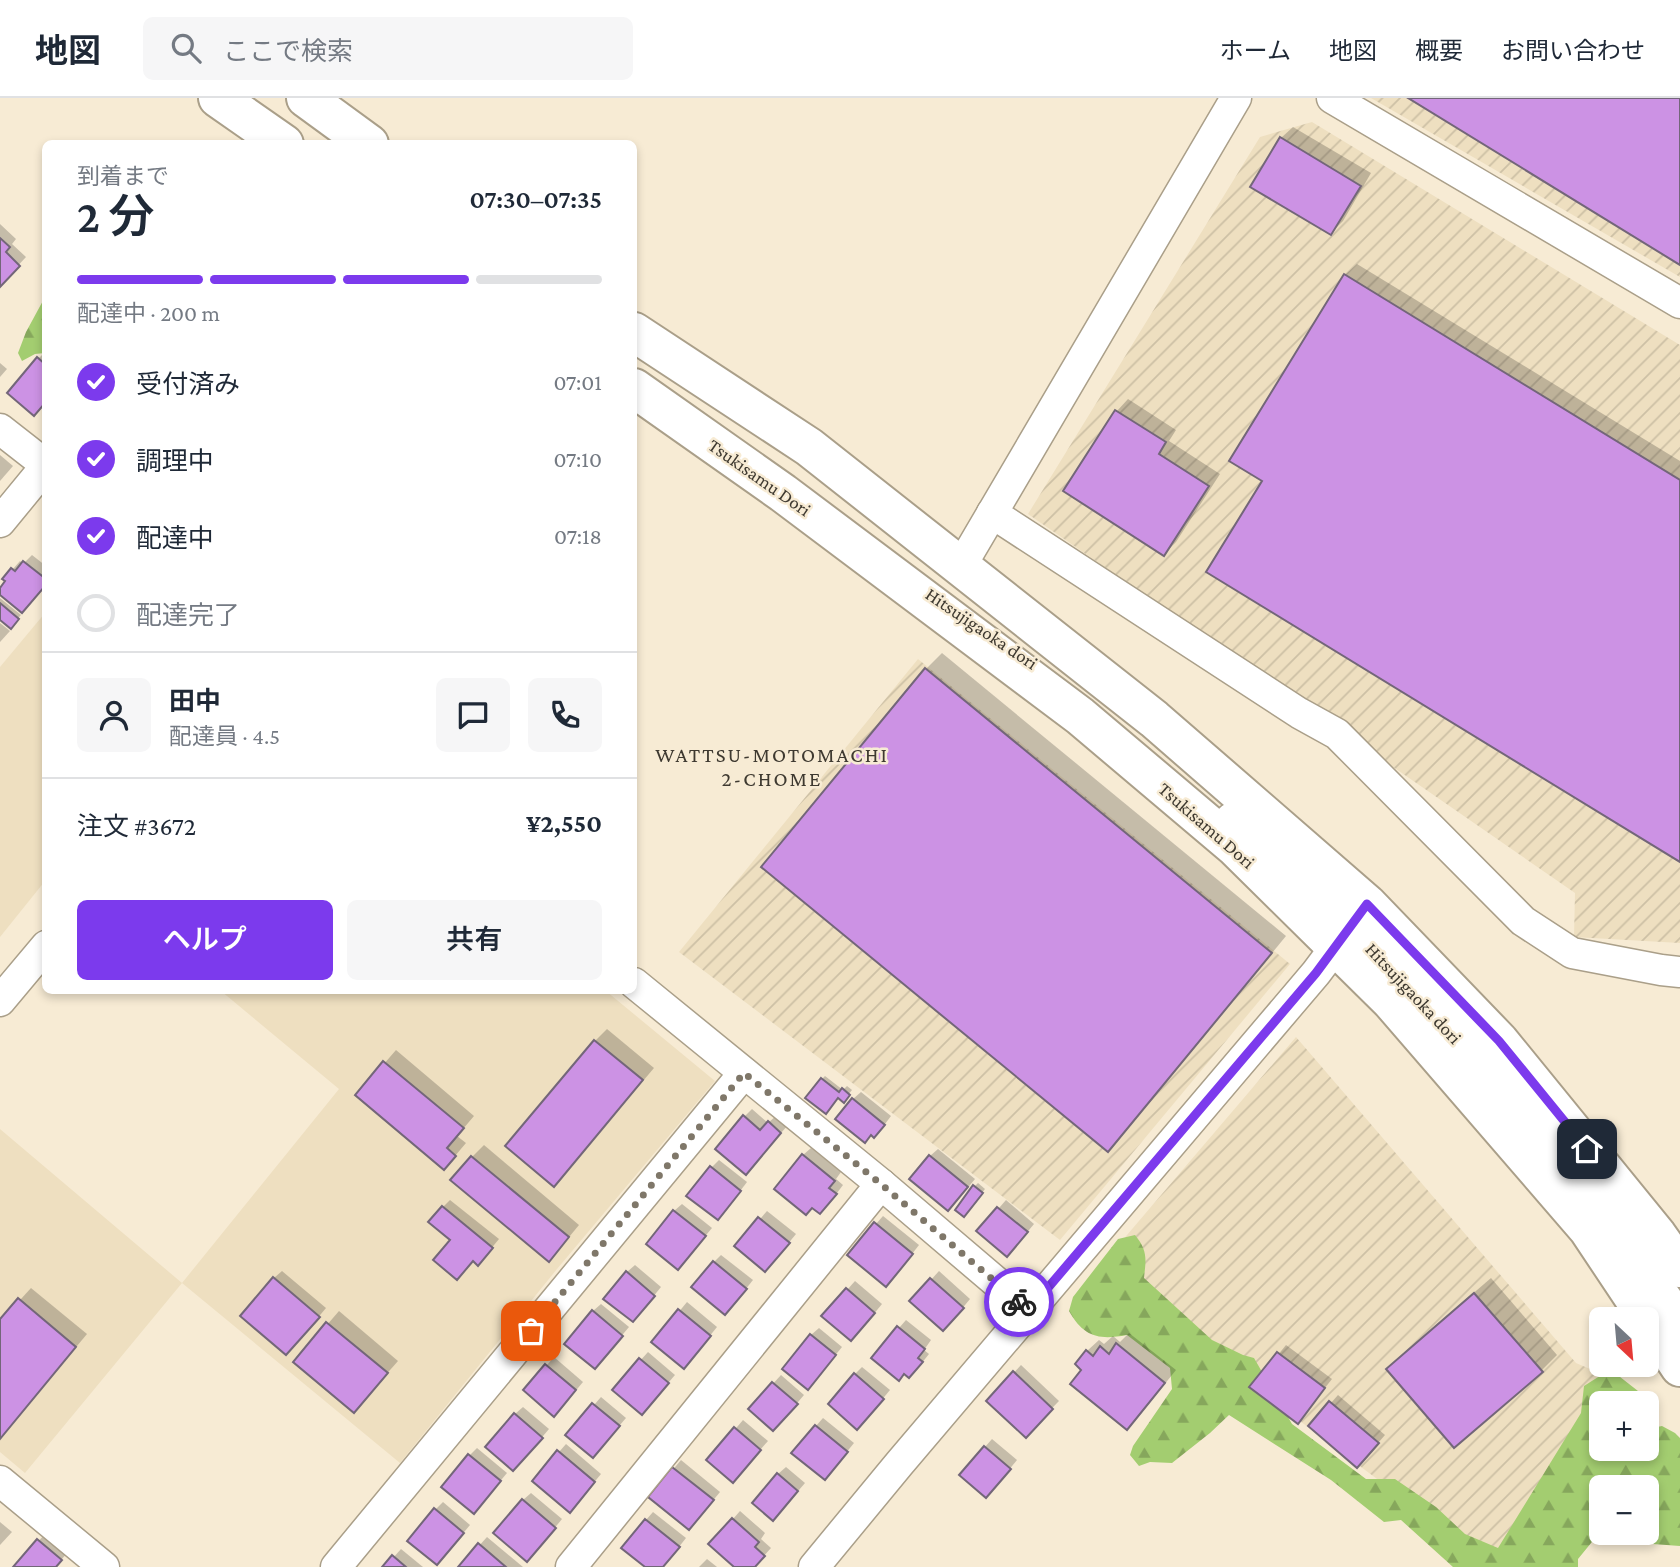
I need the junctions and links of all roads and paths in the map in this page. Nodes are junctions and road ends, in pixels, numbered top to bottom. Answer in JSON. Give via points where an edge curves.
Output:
{"nodes":[{"id":1,"x":218,"y":98,"type":"edge"},
{"id":2,"x":306,"y":98,"type":"edge"},
{"id":3,"x":1236,"y":98,"type":"edge"},
{"id":4,"x":1332,"y":98,"type":"edge"},
{"id":5,"x":278,"y":140,"type":"edge"},
{"id":6,"x":364,"y":140,"type":"edge"},
{"id":7,"x":1680,"y":303,"type":"edge"},
{"id":8,"x":637,"y":334,"type":"edge"},
{"id":9,"x":637,"y":390,"type":"edge"},
{"id":10,"x":0,"y":429,"type":"edge"},
{"id":11,"x":42,"y":463,"type":"edge"},
{"id":12,"x":42,"y":471,"type":"edge"},
{"id":13,"x":992,"y":513,"type":"junction"},
{"id":14,"x":0,"y":522,"type":"edge"},
{"id":15,"x":961,"y":566,"type":"junction"},
{"id":16,"x":1352,"y":926,"type":"junction"},
{"id":17,"x":42,"y":951,"type":"edge"},
{"id":18,"x":1680,"y":972,"type":"edge"},
{"id":19,"x":637,"y":985,"type":"edge"},
{"id":20,"x":0,"y":1001,"type":"edge"},
{"id":21,"x":744,"y":1073,"type":"junction"},
{"id":22,"x":881,"y":1184,"type":"junction"},
{"id":23,"x":1680,"y":1268,"type":"edge"},
{"id":24,"x":1029,"y":1310,"type":"junction"},
{"id":25,"x":1680,"y":1323,"type":"edge"},
{"id":26,"x":1680,"y":1367,"type":"edge"},
{"id":27,"x":0,"y":1481,"type":"edge"},
{"id":28,"x":104,"y":1567,"type":"edge"},
{"id":29,"x":336,"y":1567,"type":"edge"},
{"id":30,"x":572,"y":1567,"type":"edge"},
{"id":31,"x":814,"y":1567,"type":"edge"}],
"edges":[{"from":1,"to":5,"type":"highway"},
{"from":2,"to":6,"type":"highway"},
{"from":3,"to":13,"type":"street"},
{"from":4,"to":7,"type":"street"},
{"from":8,"to":15,"type":"highway","name":"Tsukisamu Dori","via":[[809,447]]},
{"from":9,"to":16,"type":"highway","name":"Tsukisamu Dori","via":[[783,493],[1080,716],[1235,847]]},
{"from":10,"to":11,"type":"street"},
{"from":12,"to":14,"type":"street"},
{"from":13,"to":15,"type":"street"},
{"from":13,"to":18,"type":"street","via":[[1337,734],[1523,921],[1572,953]]},
{"from":15,"to":16,"type":"highway","name":"Tsukisamu Dori","via":[[1154,719]]},
{"from":16,"to":23,"type":"highway","name":"Tsukisamu Dori","via":[[1499,1041]]},
{"from":16,"to":24,"type":"street"},
{"from":16,"to":25,"type":"main road","name":"Hitsujigaoka dori","via":[[1461,1044],[1601,1211]]},
{"from":16,"to":26,"type":"highway","name":"Tsukisamu Dori","via":[[1391,1001],[1588,1229]]},
{"from":17,"to":20,"type":"street"},
{"from":19,"to":21,"type":"street"},
{"from":21,"to":22,"type":"street"},
{"from":21,"to":29,"type":"street"},
{"from":22,"to":24,"type":"street"},
{"from":22,"to":30,"type":"street"},
{"from":24,"to":31,"type":"street"},
{"from":27,"to":28,"type":"street"}]}
